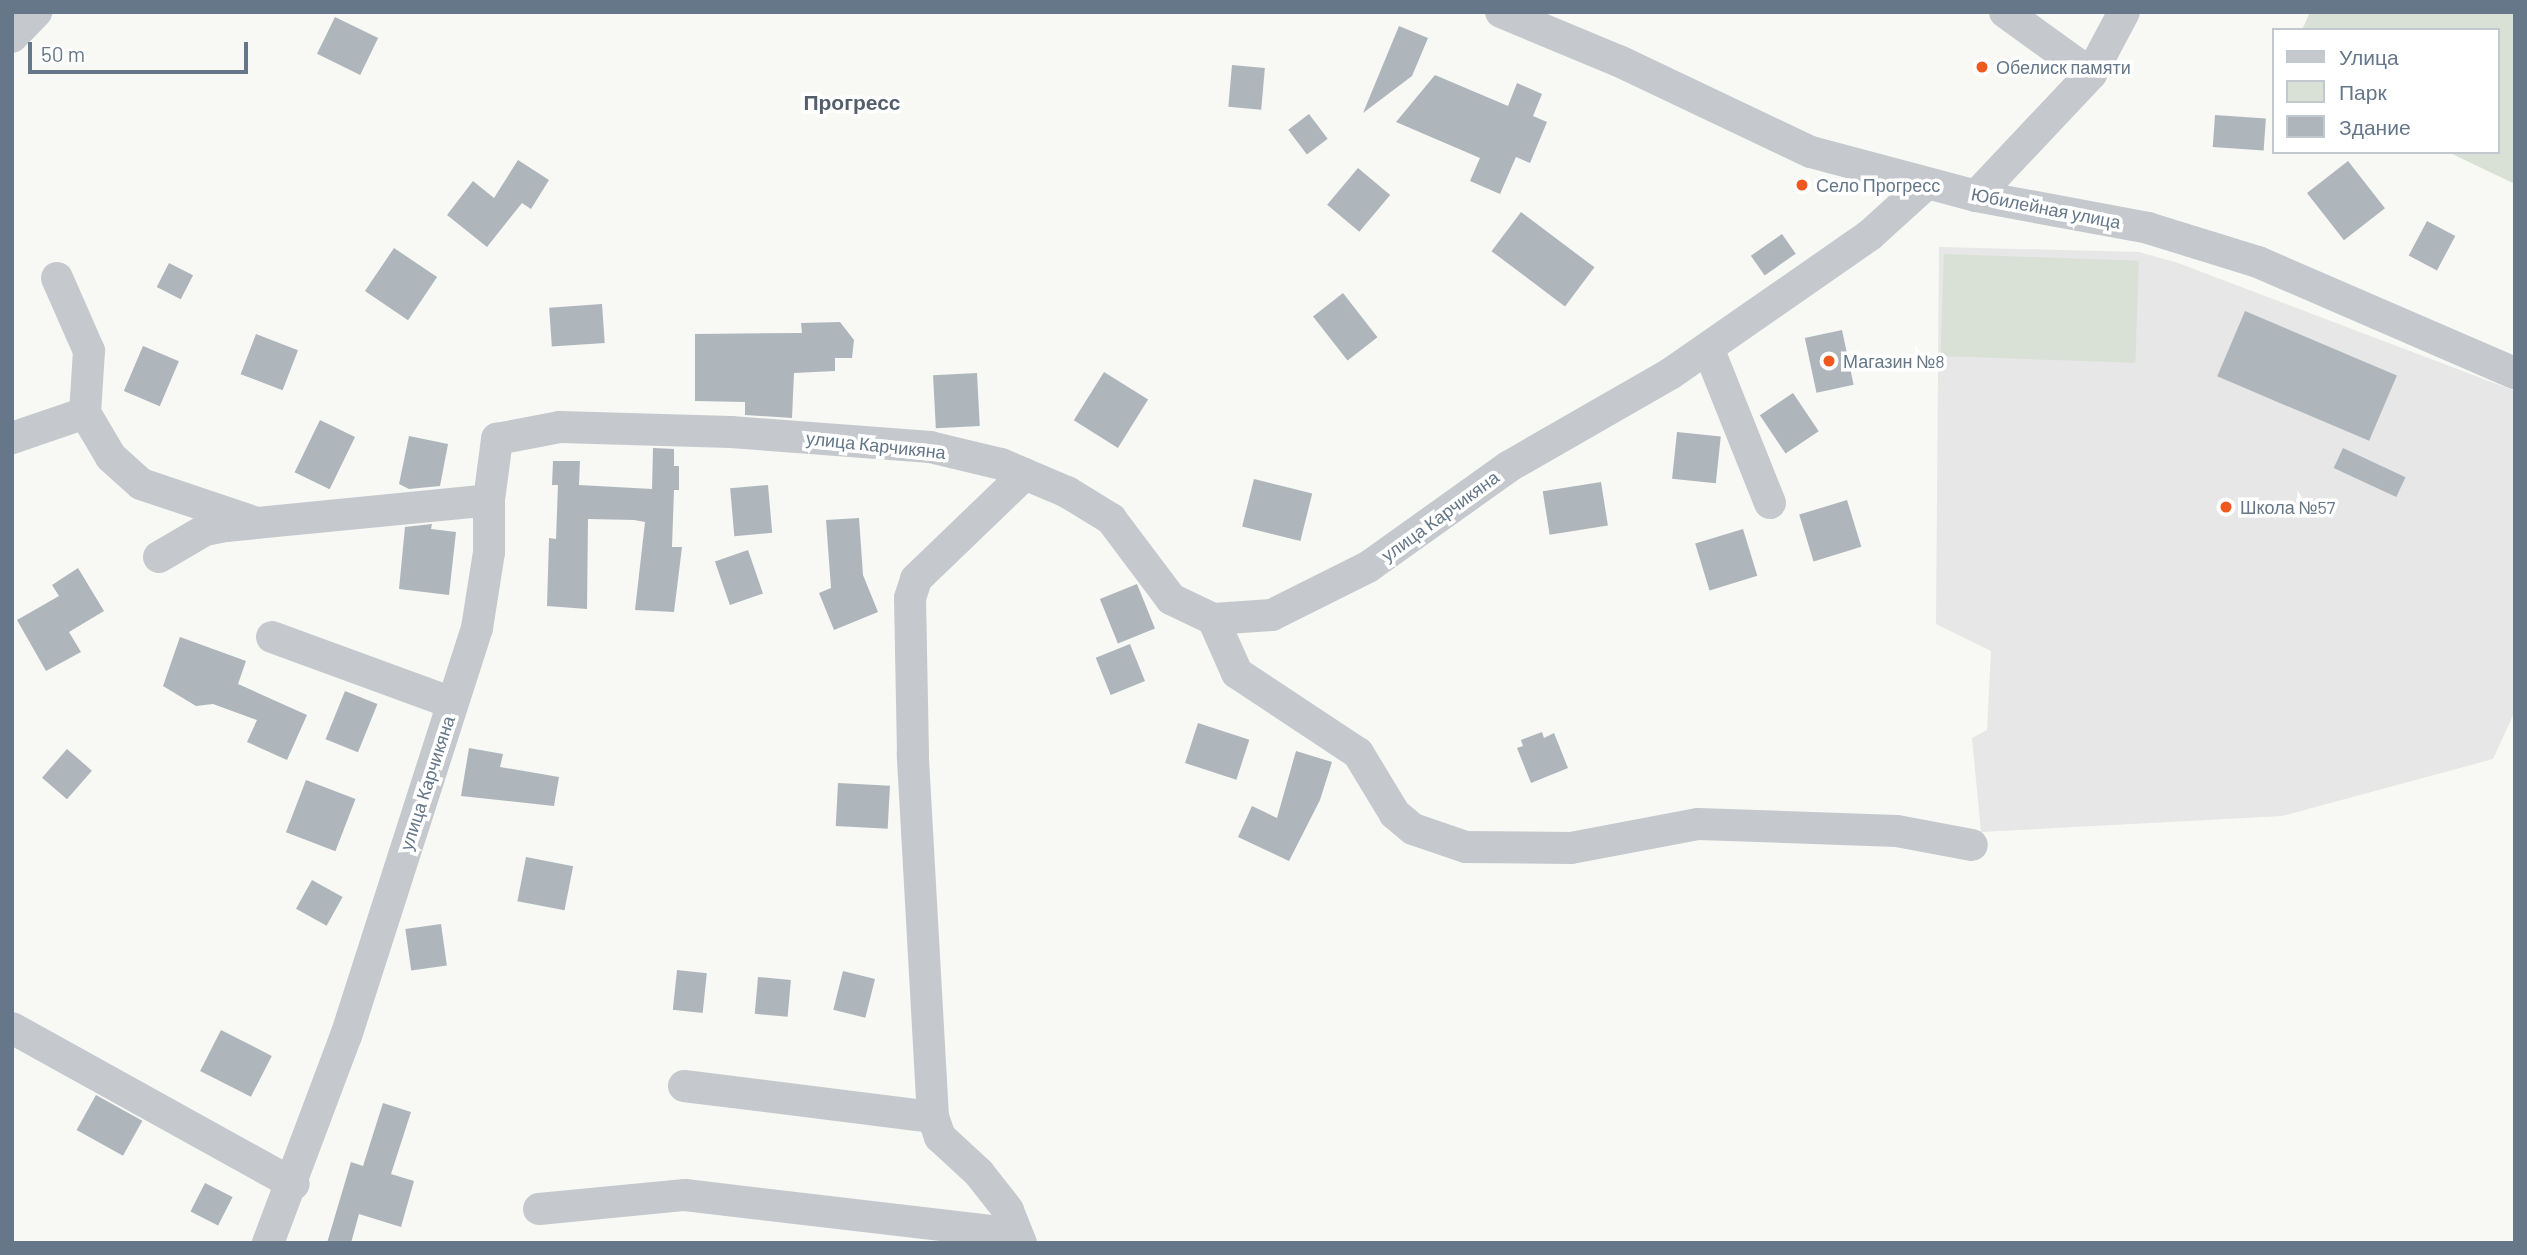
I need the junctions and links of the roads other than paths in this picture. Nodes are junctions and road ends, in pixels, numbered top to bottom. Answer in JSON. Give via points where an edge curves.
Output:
{"nodes":[{"id":1,"x":36,"y":12,"type":"edge"},
{"id":2,"x":1501,"y":12,"type":"edge"},
{"id":3,"x":2005,"y":12,"type":"edge"},
{"id":4,"x":2124,"y":12,"type":"edge"},
{"id":5,"x":12,"y":37,"type":"edge"},
{"id":6,"x":2091,"y":74,"type":"junction"},
{"id":7,"x":1926,"y":184,"type":"junction"},
{"id":8,"x":1976,"y":196,"type":"junction"},
{"id":9,"x":57,"y":278,"type":"dead end"},
{"id":10,"x":1708,"y":348,"type":"junction"},
{"id":11,"x":2515,"y":373,"type":"edge"},
{"id":12,"x":85,"y":413,"type":"junction"},
{"id":13,"x":12,"y":438,"type":"edge"},
{"id":14,"x":1025,"y":474,"type":"junction"},
{"id":15,"x":489,"y":500,"type":"junction"},
{"id":16,"x":1770,"y":503,"type":"dead end"},
{"id":17,"x":257,"y":523,"type":"junction"},
{"id":18,"x":159,"y":557,"type":"dead end"},
{"id":19,"x":1213,"y":619,"type":"junction"},
{"id":20,"x":272,"y":637,"type":"dead end"},
{"id":21,"x":452,"y":703,"type":"junction"},
{"id":22,"x":1972,"y":845,"type":"dead end"},
{"id":23,"x":12,"y":1028,"type":"edge"},
{"id":24,"x":684,"y":1086,"type":"dead end"},
{"id":25,"x":933,"y":1117,"type":"junction"},
{"id":26,"x":294,"y":1184,"type":"junction"},
{"id":27,"x":539,"y":1209,"type":"dead end"},
{"id":28,"x":1019,"y":1238,"type":"edge"},
{"id":29,"x":268,"y":1243,"type":"edge"}],
"edges":[{"from":1,"to":5,"type":"street"},
{"from":2,"to":7,"type":"street","name":"Юбилейная улица","via":[[1619,61],[1811,152]]},
{"from":3,"to":6,"type":"street"},
{"from":4,"to":6,"type":"street"},
{"from":6,"to":8,"type":"street"},
{"from":7,"to":8,"type":"street","name":"Юбилейная улица"},
{"from":7,"to":10,"type":"street","name":"улица Карчикяна","via":[[1870,235]]},
{"from":8,"to":11,"type":"street","name":"Юбилейная улица","via":[[2148,228],[2258,262]]},
{"from":9,"to":12,"type":"street","via":[[89,351]]},
{"from":10,"to":16,"type":"street"},
{"from":10,"to":19,"type":"street","name":"улица Карчикяна","via":[[1508,467],[1368,568],[1272,615]]},
{"from":12,"to":13,"type":"street"},
{"from":12,"to":17,"type":"street","via":[[111,457],[141,484]]},
{"from":14,"to":15,"type":"street","name":"улица Карчикяна","via":[[930,447],[731,432],[560,427],[497,439]]},
{"from":14,"to":19,"type":"street","name":"улица Карчикяна","via":[[1068,492],[1111,519],[1171,599]]},
{"from":14,"to":25,"type":"street","via":[[916,579],[911,598],[913,754]]},
{"from":15,"to":17,"type":"street"},
{"from":15,"to":21,"type":"street","name":"улица Карчикяна","via":[[489,552],[477,628]]},
{"from":17,"to":18,"type":"street","via":[[205,530]]},
{"from":19,"to":22,"type":"street","via":[[1237,673],[1358,752],[1395,814],[1413,829],[1466,847],[1570,848],[1698,824],[1897,831]]},
{"from":20,"to":21,"type":"street"},
{"from":21,"to":26,"type":"street","name":"улица Карчикяна"},
{"from":23,"to":26,"type":"street"},
{"from":24,"to":25,"type":"street"},
{"from":25,"to":28,"type":"street","via":[[940,1137],[979,1173],[1008,1210]]},
{"from":26,"to":29,"type":"street","name":"улица Карчикяна"},
{"from":27,"to":28,"type":"street","via":[[685,1195]]}]}
